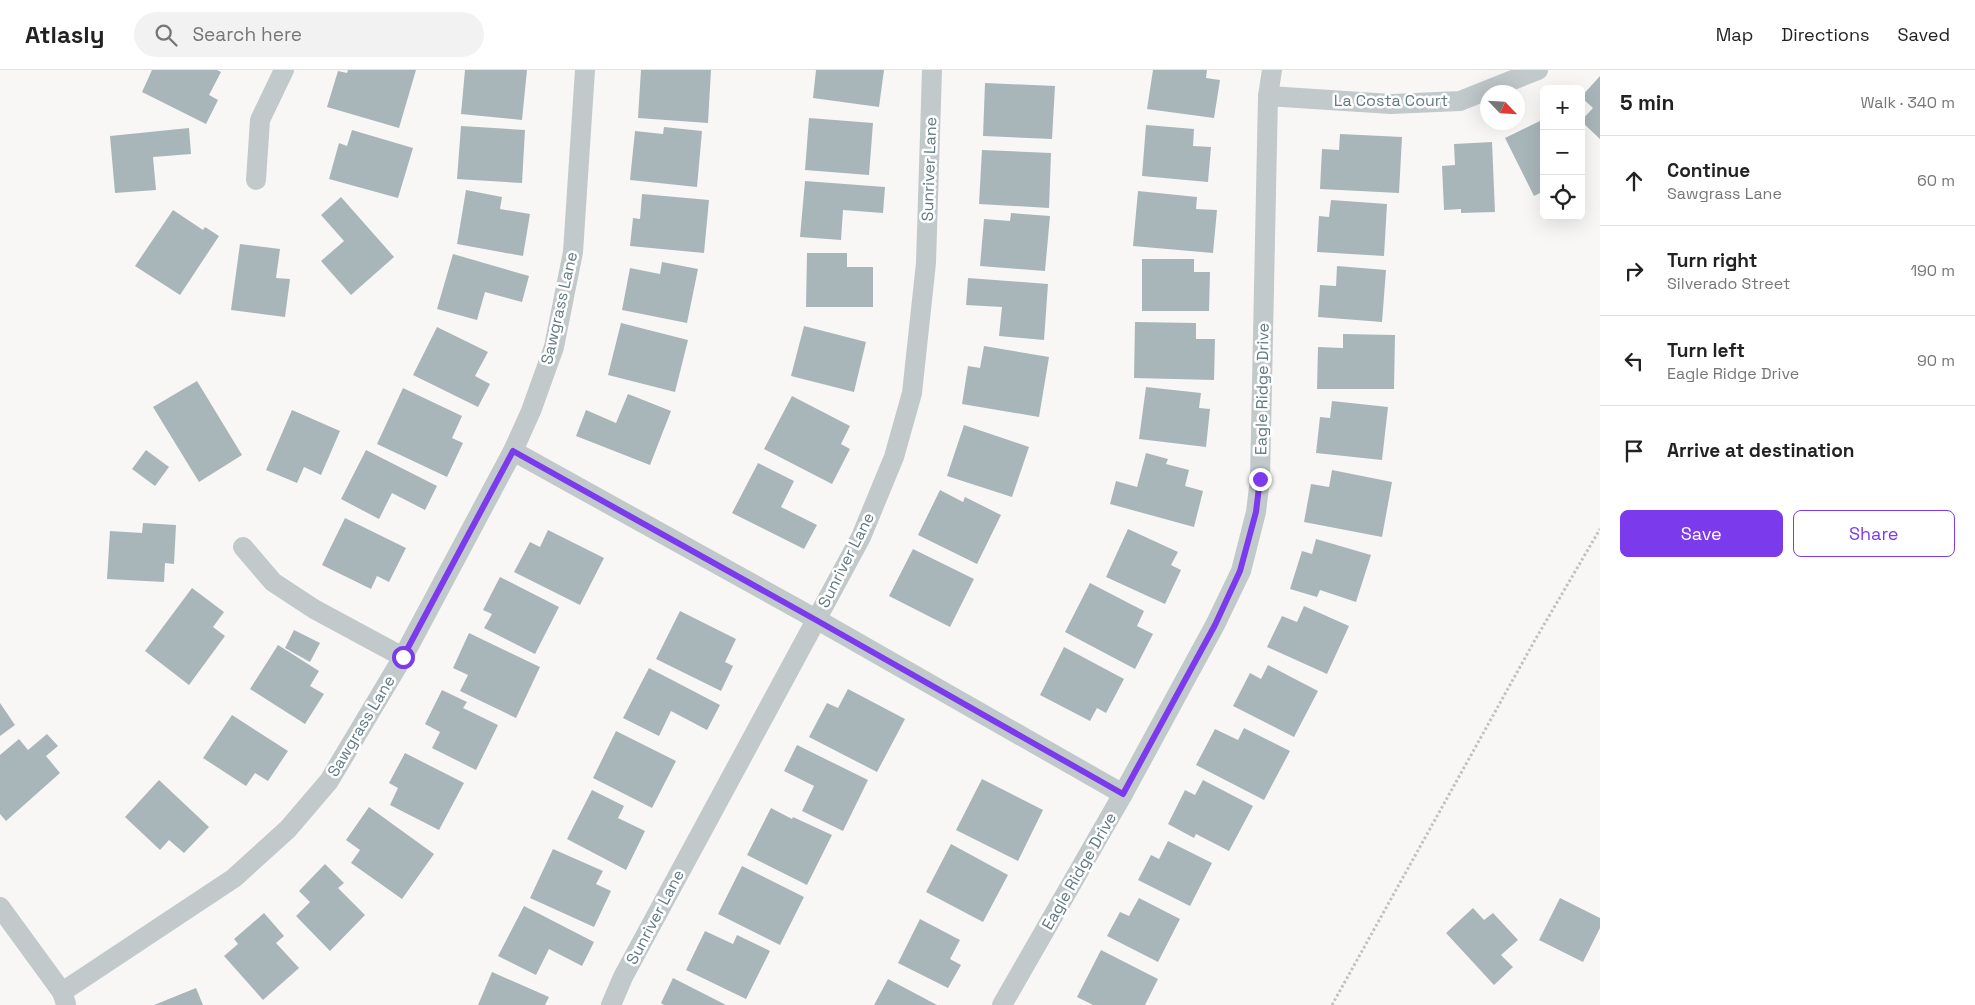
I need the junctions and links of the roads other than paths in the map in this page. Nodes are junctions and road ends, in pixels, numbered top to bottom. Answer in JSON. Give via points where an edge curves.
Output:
{"nodes":[{"id":1,"x":284,"y":70,"type":"edge"},
{"id":2,"x":585,"y":70,"type":"edge"},
{"id":3,"x":932,"y":70,"type":"edge"},
{"id":4,"x":1272,"y":70,"type":"edge"},
{"id":5,"x":1538,"y":70,"type":"edge"},
{"id":6,"x":1268,"y":96,"type":"junction"},
{"id":7,"x":256,"y":180,"type":"dead end"},
{"id":8,"x":513,"y":451,"type":"junction"},
{"id":9,"x":243,"y":547,"type":"dead end"},
{"id":10,"x":816,"y":620,"type":"junction"},
{"id":11,"x":403,"y":657,"type":"junction"},
{"id":12,"x":1123,"y":794,"type":"junction"},
{"id":13,"x":0,"y":907,"type":"edge"},
{"id":14,"x":65,"y":998,"type":"edge"},
{"id":15,"x":611,"y":1005,"type":"edge"},
{"id":16,"x":1002,"y":1005,"type":"edge"}],
"edges":[{"from":1,"to":7,"type":"street","via":[[260,120]]},
{"from":2,"to":8,"type":"street","name":"Sawgrass Lane","via":[[574,252],[554,347]]},
{"from":3,"to":10,"type":"street","name":"Sunriver Lane","via":[[926,263],[912,393],[894,458],[861,537]]},
{"from":4,"to":6,"type":"street","name":"Eagle Ridge Drive"},
{"from":5,"to":6,"type":"street","name":"La Costa Court","via":[[1460,100],[1391,104]]},
{"from":6,"to":12,"type":"street","name":"Eagle Ridge Drive","via":[[1260,479],[1256,512],[1240,571],[1215,625]]},
{"from":8,"to":10,"type":"street"},
{"from":8,"to":11,"type":"street","name":"Sawgrass Lane"},
{"from":9,"to":11,"type":"street","via":[[273,582],[314,609]]},
{"from":10,"to":12,"type":"street"},
{"from":10,"to":15,"type":"street","name":"Sunriver Lane","via":[[623,977]]},
{"from":11,"to":14,"type":"street","name":"Sawgrass Lane","via":[[329,781],[288,828],[234,878]]},
{"from":12,"to":16,"type":"street","name":"Eagle Ridge Drive"},
{"from":13,"to":14,"type":"street"}]}
